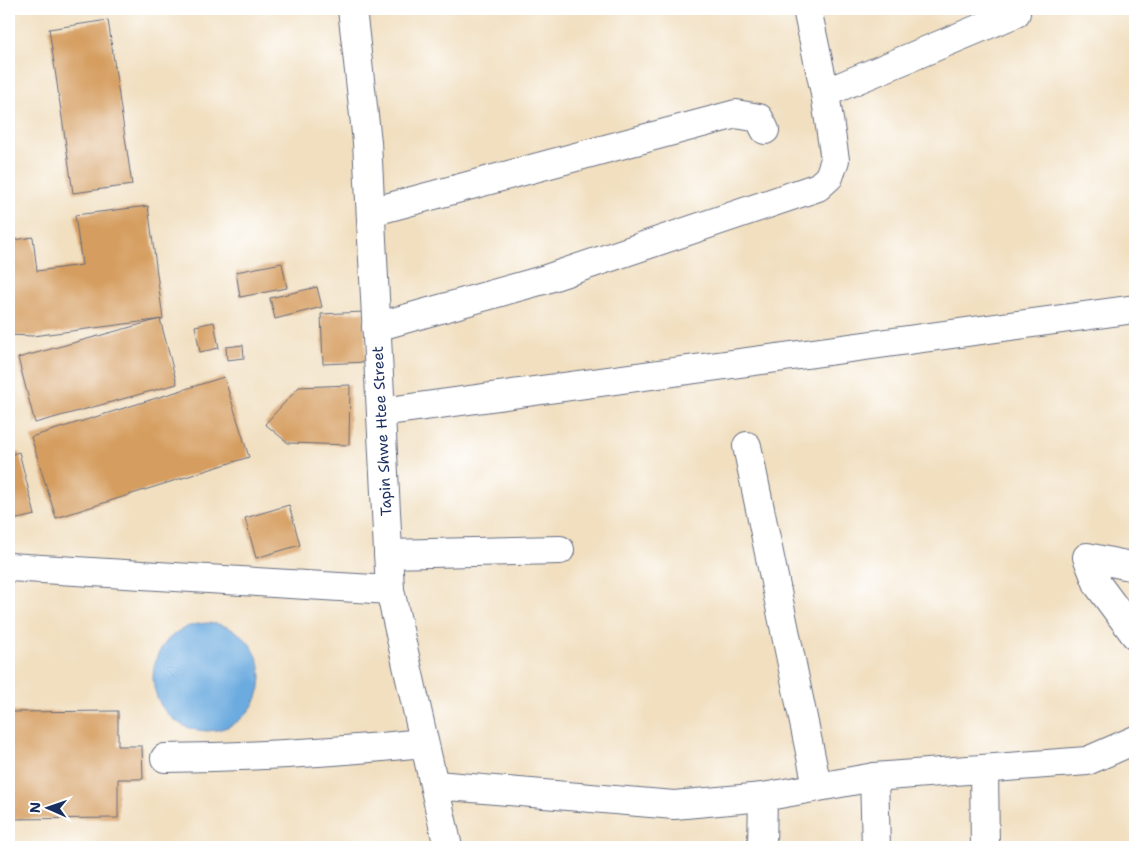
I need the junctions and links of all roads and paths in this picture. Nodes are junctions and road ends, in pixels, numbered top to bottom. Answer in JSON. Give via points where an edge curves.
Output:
{"nodes":[{"id":1,"x":352,"y":9,"type":"edge"},
{"id":2,"x":807,"y":9,"type":"edge"},
{"id":3,"x":1016,"y":14,"type":"dead end"},
{"id":4,"x":825,"y":92,"type":"junction"},
{"id":5,"x":765,"y":130,"type":"dead end"},
{"id":6,"x":370,"y":212,"type":"junction"},
{"id":7,"x":1135,"y":309,"type":"edge"},
{"id":8,"x":376,"y":327,"type":"junction"},
{"id":9,"x":381,"y":412,"type":"junction"},
{"id":10,"x":747,"y":446,"type":"dead end"},
{"id":11,"x":560,"y":550,"type":"dead end"},
{"id":12,"x":388,"y":554,"type":"junction"},
{"id":13,"x":1135,"y":566,"type":"edge"},
{"id":14,"x":9,"y":568,"type":"edge"},
{"id":15,"x":390,"y":590,"type":"junction"},
{"id":16,"x":1135,"y":635,"type":"edge"},
{"id":17,"x":1135,"y":740,"type":"edge"},
{"id":18,"x":423,"y":743,"type":"junction"},
{"id":19,"x":165,"y":758,"type":"dead end"},
{"id":20,"x":984,"y":770,"type":"junction"},
{"id":21,"x":874,"y":777,"type":"junction"},
{"id":22,"x":436,"y":786,"type":"junction"},
{"id":23,"x":817,"y":786,"type":"junction"},
{"id":24,"x":763,"y":797,"type":"junction"},
{"id":25,"x":448,"y":847,"type":"edge"},
{"id":26,"x":762,"y":847,"type":"edge"},
{"id":27,"x":876,"y":847,"type":"edge"},
{"id":28,"x":985,"y":847,"type":"edge"}],
"edges":[{"from":1,"to":6,"type":"street","name":"Tapin Shwe Htee Street","via":[[367,142]]},
{"from":2,"to":4,"type":"street"},
{"from":3,"to":4,"type":"street"},
{"from":4,"to":8,"type":"street","via":[[835,160],[828,177],[818,187],[543,280]]},
{"from":5,"to":6,"type":"street","via":[[759,118],[736,114]]},
{"from":6,"to":8,"type":"street","name":"Tapin Shwe Htee Street"},
{"from":7,"to":9,"type":"street"},
{"from":8,"to":9,"type":"street","name":"Tapin Shwe Htee Street"},
{"from":9,"to":12,"type":"street","name":"Tapin Shwe Htee Street"},
{"from":10,"to":23,"type":"street"},
{"from":11,"to":12,"type":"street"},
{"from":12,"to":15,"type":"street","name":"Tapin Shwe Htee Street"},
{"from":13,"to":16,"type":"street","via":[[1087,558],[1098,585]]},
{"from":14,"to":15,"type":"street"},
{"from":15,"to":18,"type":"street","name":"Tapin Shwe Htee Street"},
{"from":17,"to":20,"type":"street","via":[[1087,761]]},
{"from":18,"to":19,"type":"street","via":[[337,752]]},
{"from":18,"to":22,"type":"street","name":"Tapin Shwe Htee Street"},
{"from":20,"to":21,"type":"street"},
{"from":20,"to":28,"type":"street"},
{"from":21,"to":23,"type":"street"},
{"from":21,"to":27,"type":"street"},
{"from":22,"to":24,"type":"street","via":[[674,804]]},
{"from":22,"to":25,"type":"street","name":"Tapin Shwe Htee Street"},
{"from":23,"to":24,"type":"street"},
{"from":24,"to":26,"type":"street"}]}
